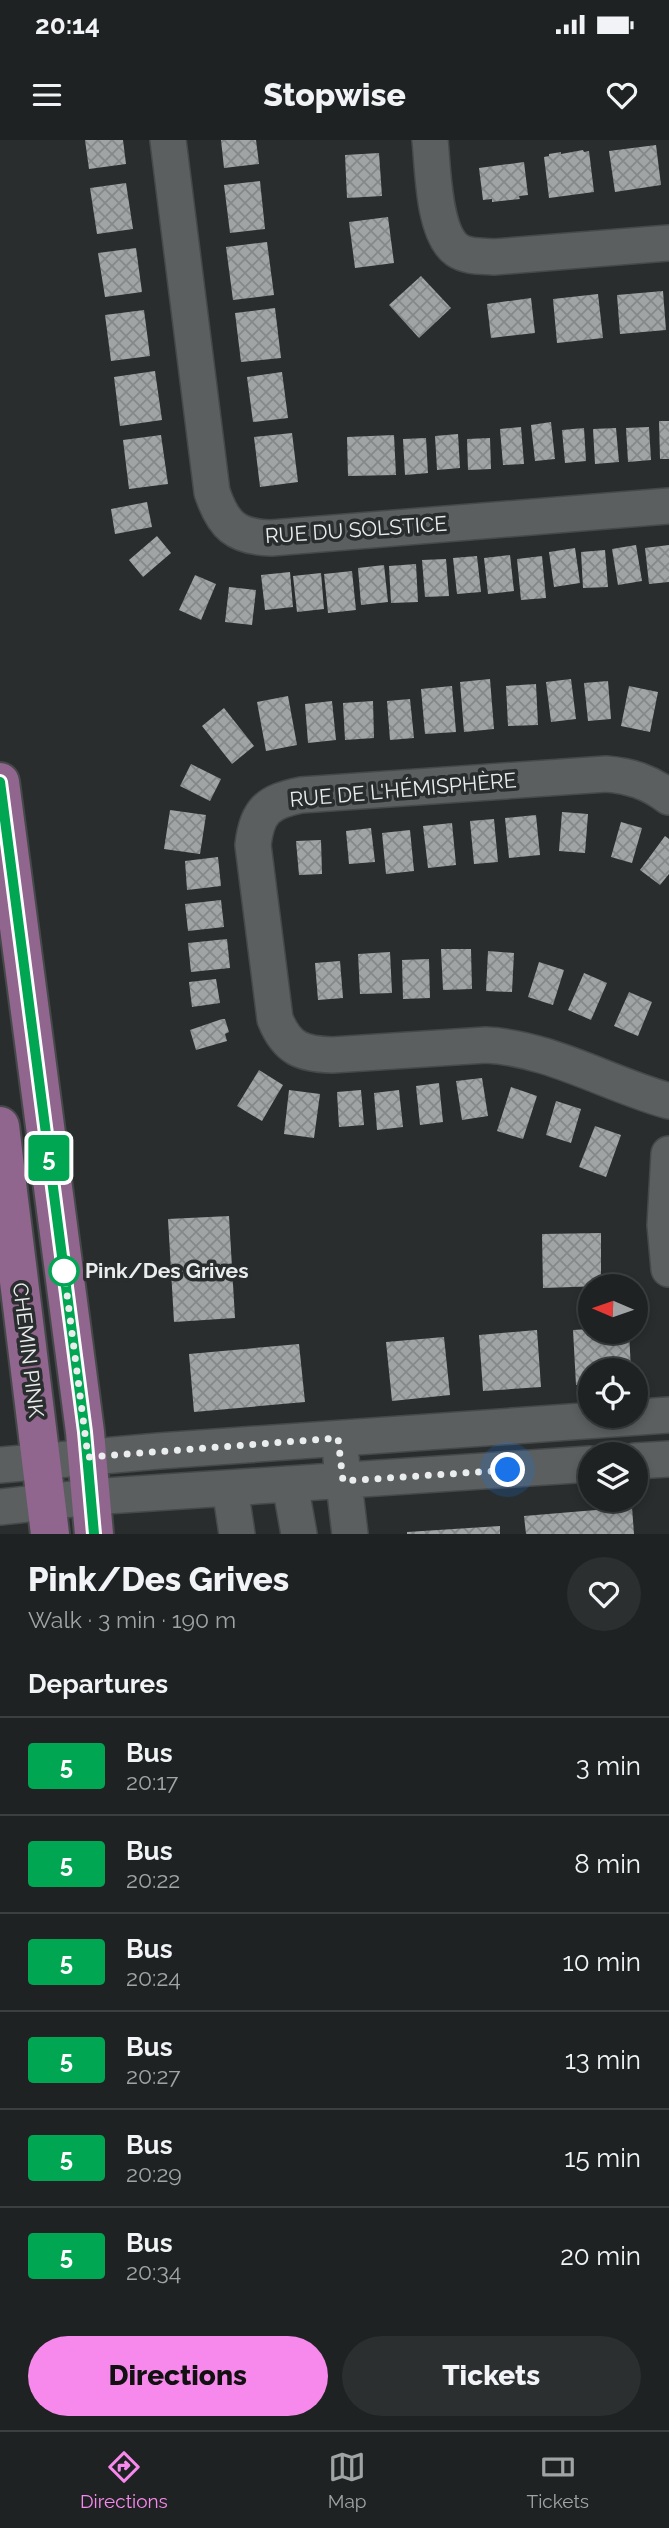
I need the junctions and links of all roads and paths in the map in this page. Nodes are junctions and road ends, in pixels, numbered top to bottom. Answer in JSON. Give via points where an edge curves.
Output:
{"nodes":[{"id":1,"x":168,"y":140,"type":"edge"},
{"id":2,"x":430,"y":140,"type":"edge"},
{"id":3,"x":669,"y":243,"type":"edge"},
{"id":4,"x":669,"y":506,"type":"edge"},
{"id":5,"x":0,"y":782,"type":"edge"},
{"id":6,"x":669,"y":797,"type":"edge"},
{"id":7,"x":4,"y":841,"type":"edge"},
{"id":8,"x":669,"y":1101,"type":"edge"},
{"id":9,"x":0,"y":1125,"type":"edge"},
{"id":10,"x":669,"y":1154,"type":"edge"},
{"id":11,"x":669,"y":1269,"type":"edge"},
{"id":12,"x":669,"y":1415,"type":"edge"},
{"id":13,"x":338,"y":1438,"type":"junction"},
{"id":14,"x":88,"y":1457,"type":"junction"},
{"id":15,"x":669,"y":1459,"type":"edge"},
{"id":16,"x":648,"y":1460,"type":"edge"},
{"id":17,"x":42,"y":1461,"type":"junction"},
{"id":18,"x":0,"y":1465,"type":"edge"},
{"id":19,"x":578,"y":1466,"type":"edge"},
{"id":20,"x":343,"y":1481,"type":"junction"},
{"id":21,"x":290,"y":1484,"type":"junction"},
{"id":22,"x":230,"y":1488,"type":"junction"},
{"id":23,"x":0,"y":1507,"type":"edge"},
{"id":24,"x":93,"y":1516,"type":"edge"},
{"id":25,"x":48,"y":1518,"type":"edge"},
{"id":26,"x":237,"y":1534,"type":"edge"},
{"id":27,"x":299,"y":1534,"type":"edge"},
{"id":28,"x":350,"y":1534,"type":"edge"}],
"edges":[{"from":1,"to":4,"type":"street","name":"RUE DU SOLSTICE","via":[[212,492],[219,514],[234,530],[271,538]]},
{"from":2,"to":3,"type":"street","via":[[439,220],[457,250],[494,257]]},
{"from":5,"to":7,"type":"main road"},
{"from":6,"to":8,"type":"street","name":"RUE DE L'HÉMISPHÈRE","via":[[646,781],[606,774],[301,795],[267,807],[256,825],[253,845],[275,1019],[282,1036],[294,1047],[332,1055],[505,1046],[533,1051]]},
{"from":7,"to":14,"type":"main road"},
{"from":9,"to":17,"type":"main road","name":"CHEMIN PINK"},
{"from":10,"to":11,"type":"street"},
{"from":12,"to":13,"type":"street"},
{"from":13,"to":14,"type":"street"},
{"from":13,"to":20,"type":"street"},
{"from":14,"to":17,"type":"street"},
{"from":14,"to":24,"type":"main road"},
{"from":15,"to":16,"type":"street"},
{"from":17,"to":18,"type":"street"},
{"from":17,"to":25,"type":"main road","name":"CHEMIN PINK"},
{"from":19,"to":20,"type":"street"},
{"from":20,"to":21,"type":"street"},
{"from":20,"to":28,"type":"street"},
{"from":21,"to":22,"type":"street"},
{"from":21,"to":27,"type":"street"},
{"from":22,"to":24,"type":"street"},
{"from":22,"to":26,"type":"street"},
{"from":23,"to":25,"type":"street"},
{"from":24,"to":25,"type":"street"}]}
